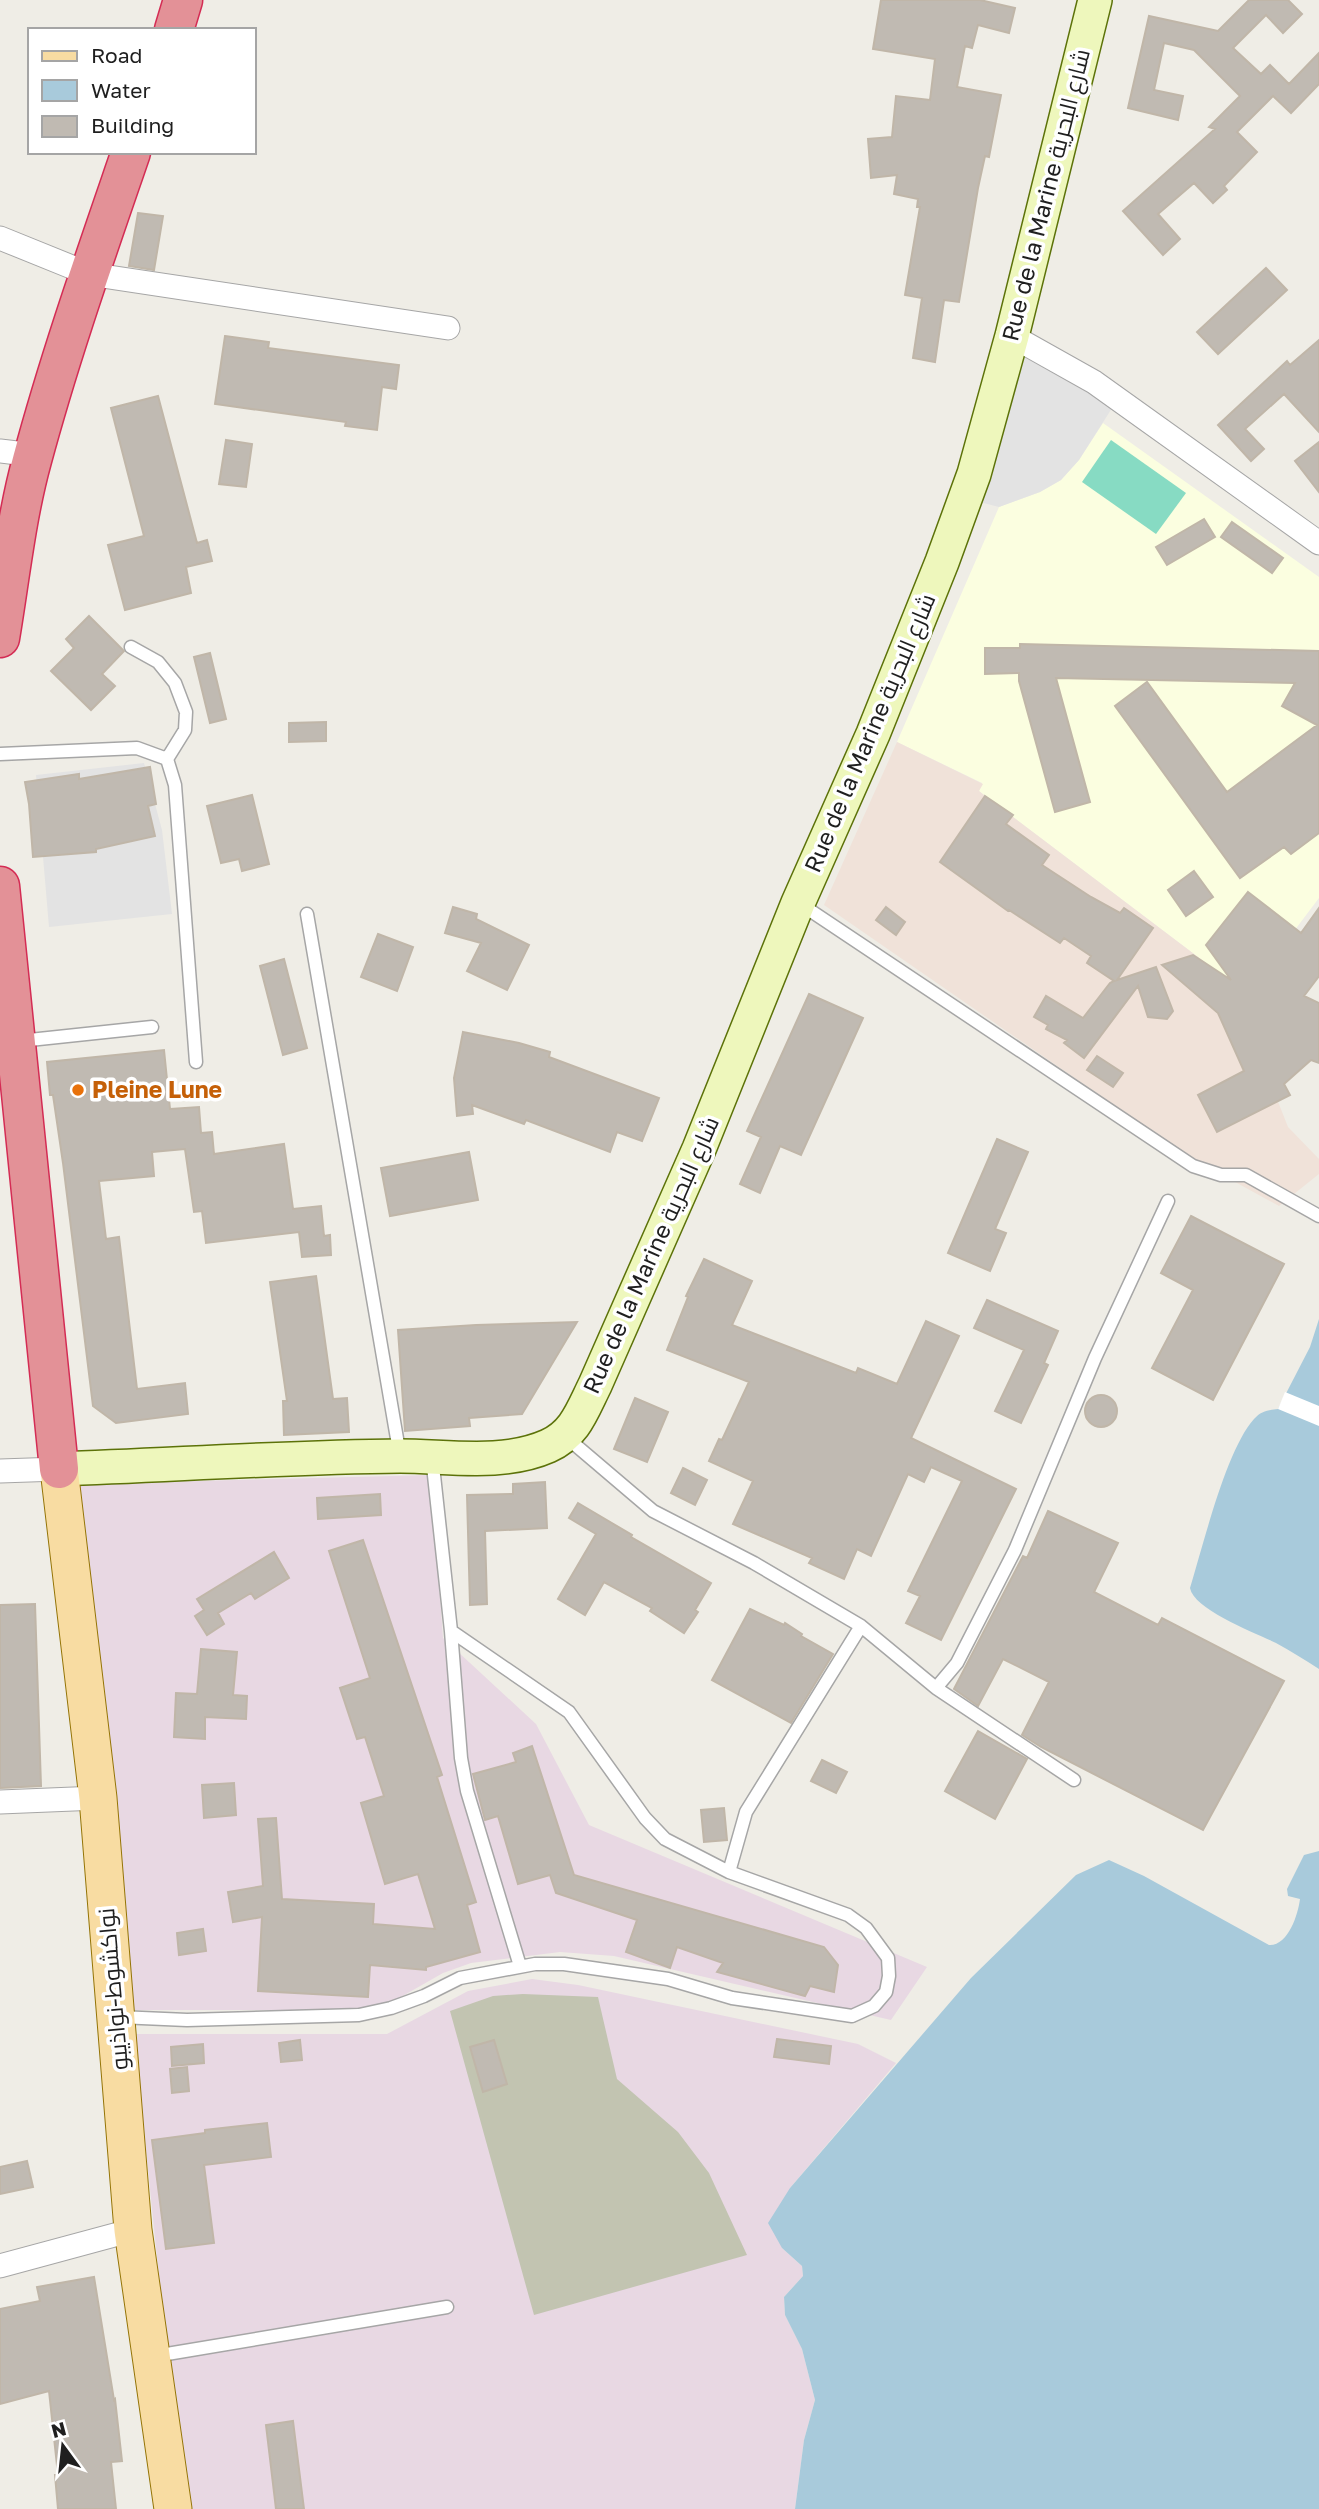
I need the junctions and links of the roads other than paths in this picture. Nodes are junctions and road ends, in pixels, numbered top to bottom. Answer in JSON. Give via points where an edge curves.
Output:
{"nodes":[{"id":1,"x":183,"y":0,"type":"edge"},
{"id":2,"x":1095,"y":0,"type":"edge"},
{"id":3,"x":175,"y":28,"type":"edge"},
{"id":4,"x":130,"y":154,"type":"edge"},
{"id":5,"x":0,"y":237,"type":"edge"},
{"id":6,"x":89,"y":274,"type":"junction"},
{"id":7,"x":448,"y":328,"type":"dead end"},
{"id":8,"x":1012,"y":336,"type":"junction"},
{"id":9,"x":17,"y":453,"type":"edge"},
{"id":10,"x":1319,"y":543,"type":"edge"},
{"id":11,"x":0,"y":638,"type":"edge"},
{"id":12,"x":131,"y":646,"type":"dead end"},
{"id":13,"x":0,"y":754,"type":"edge"},
{"id":14,"x":167,"y":759,"type":"junction"},
{"id":15,"x":0,"y":886,"type":"edge"},
{"id":16,"x":0,"y":897,"type":"edge"},
{"id":17,"x":798,"y":903,"type":"junction"},
{"id":18,"x":307,"y":914,"type":"dead end"},
{"id":19,"x":152,"y":1027,"type":"dead end"},
{"id":20,"x":16,"y":1041,"type":"junction"},
{"id":21,"x":197,"y":1062,"type":"dead end"},
{"id":22,"x":1168,"y":1201,"type":"dead end"},
{"id":23,"x":1319,"y":1216,"type":"edge"},
{"id":24,"x":565,"y":1437,"type":"junction"},
{"id":25,"x":400,"y":1456,"type":"junction"},
{"id":26,"x":432,"y":1457,"type":"junction"},
{"id":27,"x":60,"y":1469,"type":"junction"},
{"id":28,"x":0,"y":1471,"type":"edge"},
{"id":29,"x":861,"y":1626,"type":"junction"},
{"id":30,"x":451,"y":1631,"type":"junction"},
{"id":31,"x":936,"y":1688,"type":"junction"},
{"id":32,"x":1074,"y":1780,"type":"dead end"},
{"id":33,"x":98,"y":1798,"type":"junction"},
{"id":34,"x":0,"y":1802,"type":"edge"},
{"id":35,"x":729,"y":1872,"type":"junction"},
{"id":36,"x":520,"y":1966,"type":"junction"},
{"id":37,"x":115,"y":2017,"type":"junction"},
{"id":38,"x":134,"y":2230,"type":"junction"},
{"id":39,"x":0,"y":2266,"type":"edge"},
{"id":40,"x":447,"y":2306,"type":"dead end"},
{"id":41,"x":152,"y":2357,"type":"junction"},
{"id":42,"x":173,"y":2509,"type":"edge"}],
"edges":[{"from":1,"to":3,"type":"highway"},
{"from":2,"to":8,"type":"street","name":"Rue de la Marine شارع البحرية"},
{"from":4,"to":6,"type":"highway"},
{"from":5,"to":6,"type":"street"},
{"from":6,"to":7,"type":"street"},
{"from":6,"to":9,"type":"highway"},
{"from":8,"to":10,"type":"street","via":[[1094,382]]},
{"from":8,"to":17,"type":"street","name":"Rue de la Marine شارع البحرية","via":[[974,474],[942,562]]},
{"from":9,"to":11,"type":"highway","via":[[22,502]]},
{"from":12,"to":14,"type":"lane","via":[[158,662],[175,683],[186,712],[185,730]]},
{"from":13,"to":14,"type":"lane","via":[[137,748]]},
{"from":14,"to":21,"type":"lane","via":[[175,785]]},
{"from":15,"to":16,"type":"highway"},
{"from":16,"to":20,"type":"highway"},
{"from":17,"to":23,"type":"lane","via":[[1193,1166],[1221,1175],[1246,1175]]},
{"from":17,"to":24,"type":"street","name":"Rue de la Marine شارع البحرية","via":[[699,1149],[595,1385]]},
{"from":18,"to":25,"type":"lane"},
{"from":19,"to":20,"type":"lane"},
{"from":20,"to":27,"type":"highway"},
{"from":22,"to":31,"type":"lane","via":[[1095,1358],[1015,1550],[957,1663]]},
{"from":24,"to":26,"type":"street","via":[[524,1454]]},
{"from":24,"to":29,"type":"lane","via":[[653,1511]]},
{"from":25,"to":26,"type":"street"},
{"from":25,"to":27,"type":"street"},
{"from":26,"to":30,"type":"lane"},
{"from":27,"to":28,"type":"street"},
{"from":27,"to":33,"type":"main road","name":"نواكشوط-نواذيبو"},
{"from":29,"to":31,"type":"lane"},
{"from":29,"to":35,"type":"lane","via":[[746,1812]]},
{"from":30,"to":35,"type":"lane","via":[[569,1712],[665,1839]]},
{"from":30,"to":36,"type":"lane","via":[[467,1791]]},
{"from":31,"to":32,"type":"lane"},
{"from":33,"to":34,"type":"street"},
{"from":33,"to":37,"type":"main road","name":"نواكشوط-نواذيبو"},
{"from":35,"to":36,"type":"lane","via":[[848,1915],[866,1928],[888,1958],[886,1992],[874,2006],[852,2016],[732,1998],[668,1979],[564,1964]]},
{"from":36,"to":37,"type":"lane","via":[[460,1978],[391,2008],[359,2014],[187,2020]]},
{"from":37,"to":38,"type":"main road","name":"نواكشوط-نواذيبو"},
{"from":38,"to":39,"type":"street"},
{"from":38,"to":41,"type":"main road","name":"نواكشوط-نواذيبو"},
{"from":40,"to":41,"type":"lane"},
{"from":41,"to":42,"type":"main road","name":"نواكشوط-نواذيبو"}]}
